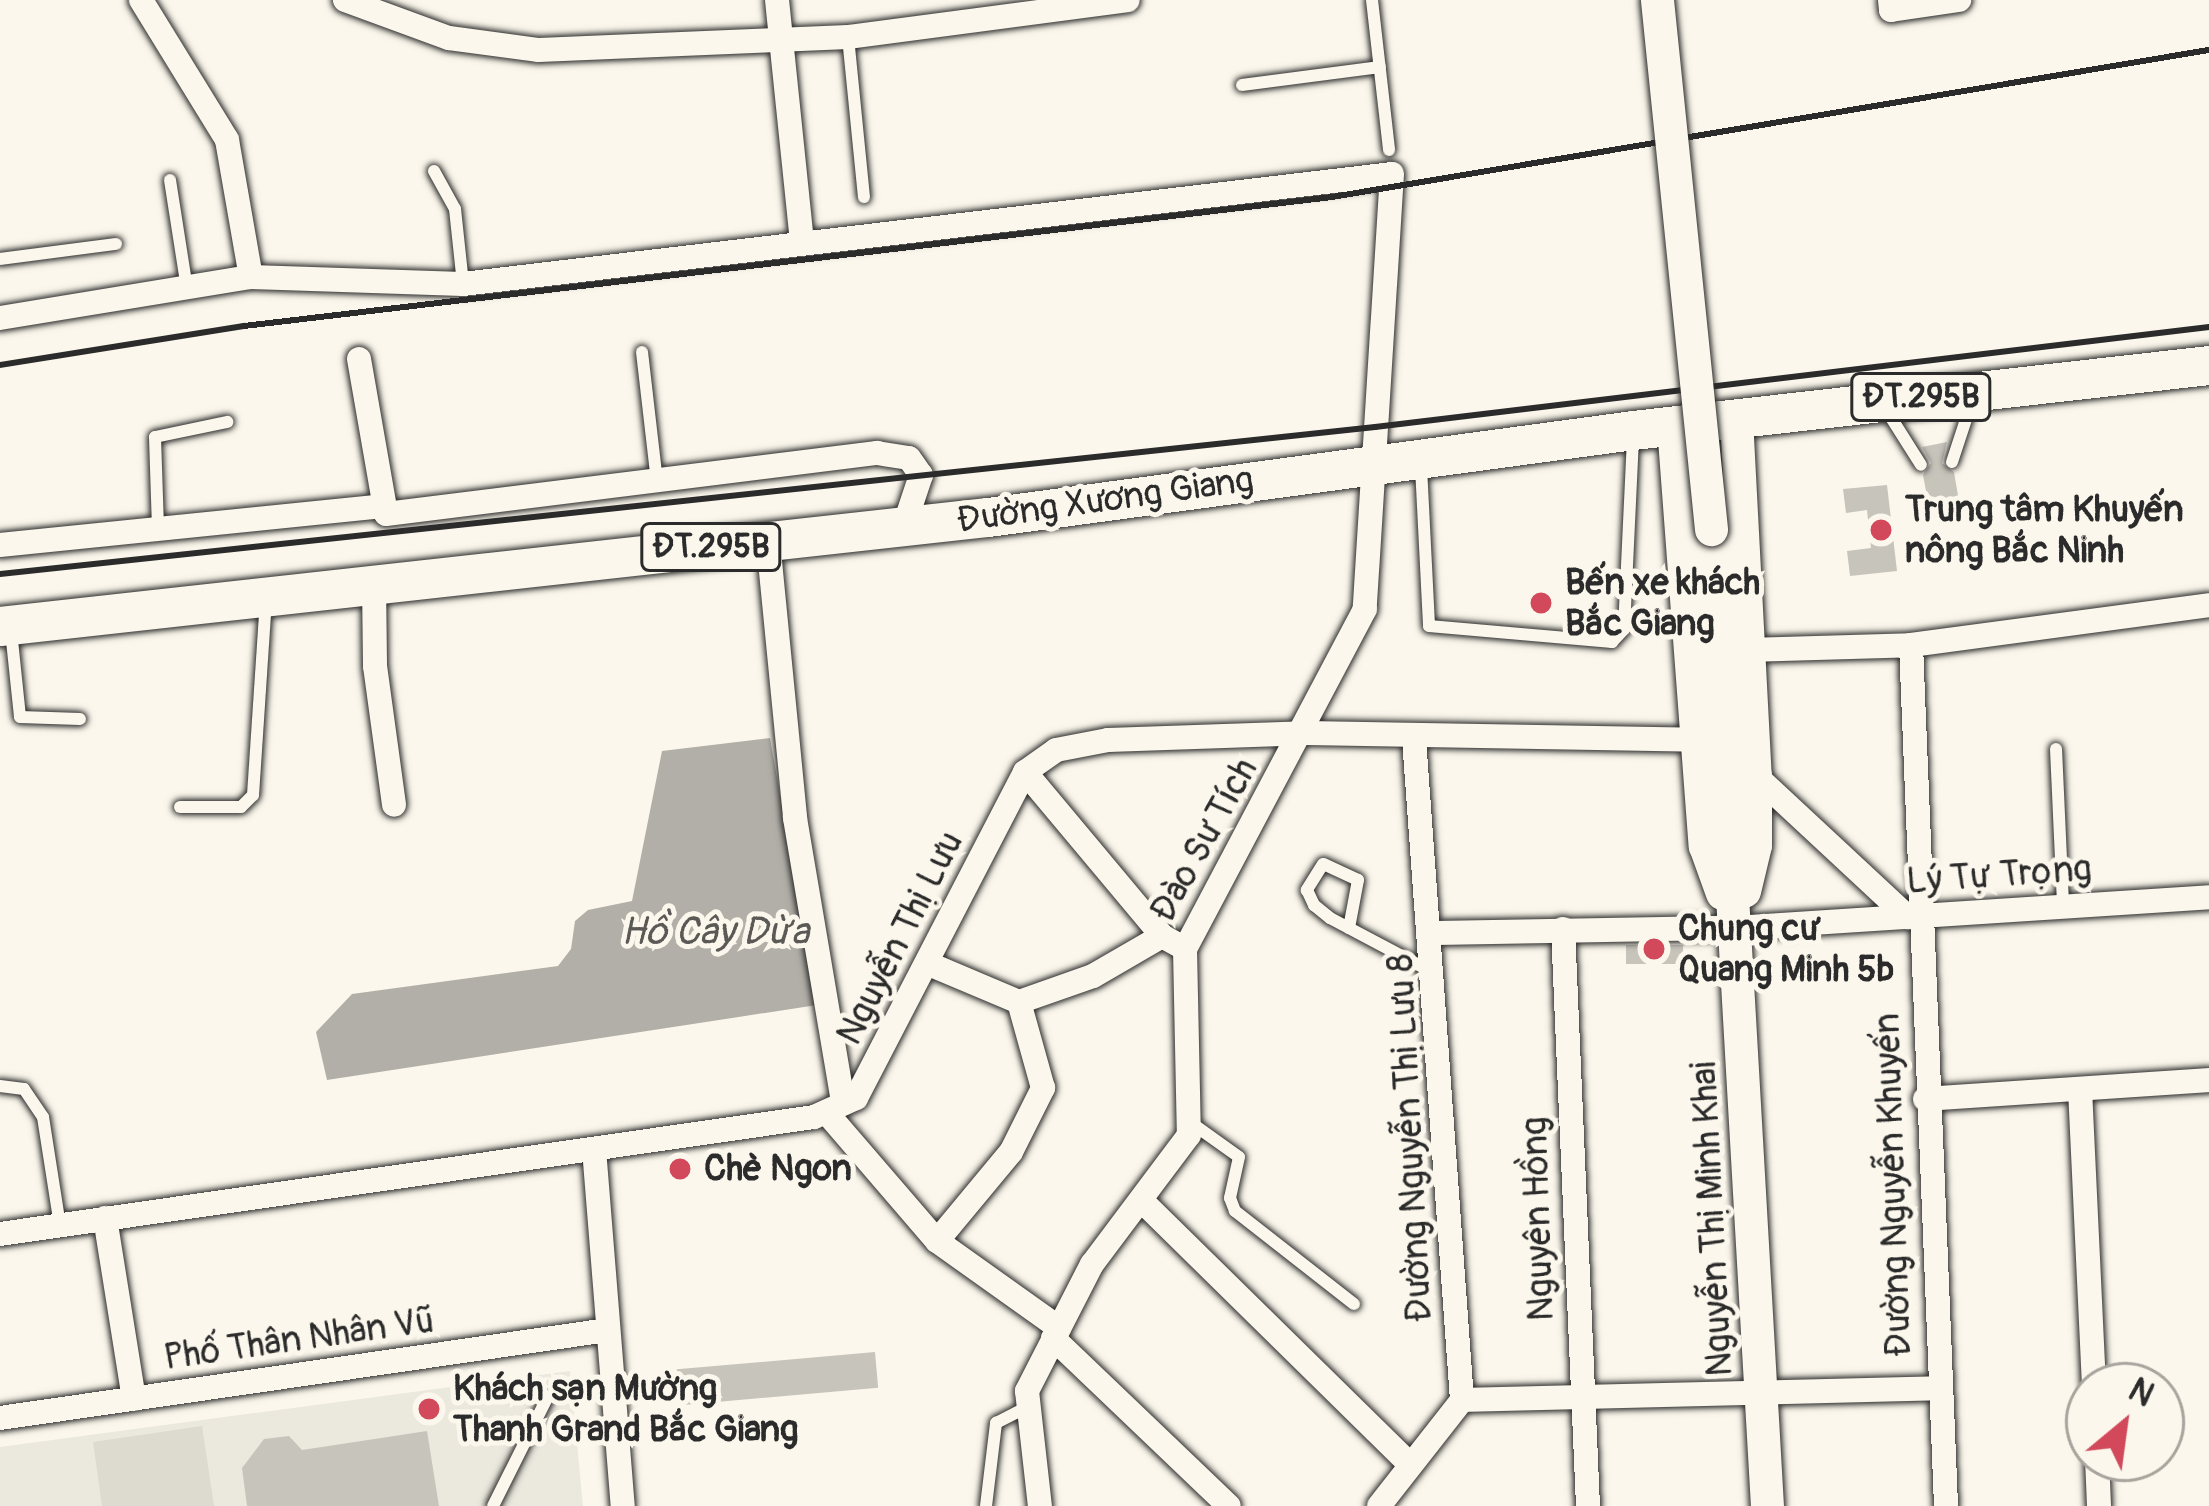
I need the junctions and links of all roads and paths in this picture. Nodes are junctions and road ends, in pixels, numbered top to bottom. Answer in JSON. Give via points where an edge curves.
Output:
{"nodes":[{"id":1,"x":142,"y":0,"type":"edge"},
{"id":2,"x":345,"y":0,"type":"edge"},
{"id":3,"x":777,"y":0,"type":"edge"},
{"id":4,"x":1118,"y":0,"type":"edge"},
{"id":5,"x":1128,"y":0,"type":"edge"},
{"id":6,"x":1372,"y":0,"type":"edge"},
{"id":7,"x":1658,"y":0,"type":"edge"},
{"id":8,"x":1890,"y":0,"type":"edge"},
{"id":9,"x":1959,"y":0,"type":"edge"},
{"id":10,"x":780,"y":37,"type":"junction"},
{"id":11,"x":848,"y":37,"type":"junction"},
{"id":12,"x":1380,"y":67,"type":"junction"},
{"id":13,"x":1242,"y":85,"type":"dead end"},
{"id":14,"x":1389,"y":150,"type":"dead end"},
{"id":15,"x":434,"y":171,"type":"dead end"},
{"id":16,"x":170,"y":180,"type":"dead end"},
{"id":17,"x":863,"y":196,"type":"dead end"},
{"id":18,"x":802,"y":242,"type":"junction"},
{"id":19,"x":116,"y":244,"type":"dead end"},
{"id":20,"x":0,"y":259,"type":"edge"},
{"id":21,"x":251,"y":277,"type":"junction"},
{"id":22,"x":464,"y":284,"type":"junction"},
{"id":23,"x":187,"y":289,"type":"junction"},
{"id":24,"x":0,"y":318,"type":"edge"},
{"id":25,"x":642,"y":352,"type":"dead end"},
{"id":26,"x":359,"y":359,"type":"dead end"},
{"id":27,"x":2209,"y":365,"type":"edge"},
{"id":28,"x":1973,"y":391,"type":"junction"},
{"id":29,"x":1882,"y":402,"type":"junction"},
{"id":30,"x":1736,"y":418,"type":"junction"},
{"id":31,"x":227,"y":422,"type":"dead end"},
{"id":32,"x":1673,"y":425,"type":"junction"},
{"id":33,"x":1633,"y":430,"type":"junction"},
{"id":34,"x":1421,"y":460,"type":"junction"},
{"id":35,"x":1952,"y":462,"type":"dead end"},
{"id":36,"x":1375,"y":465,"type":"junction"},
{"id":37,"x":1922,"y":465,"type":"dead end"},
{"id":38,"x":658,"y":481,"type":"junction"},
{"id":39,"x":382,"y":506,"type":"junction"},
{"id":40,"x":904,"y":526,"type":"junction"},
{"id":41,"x":158,"y":529,"type":"junction"},
{"id":42,"x":768,"y":541,"type":"junction"},
{"id":43,"x":0,"y":545,"type":"edge"},
{"id":44,"x":374,"y":582,"type":"junction"},
{"id":45,"x":266,"y":594,"type":"junction"},
{"id":46,"x":2209,"y":605,"type":"edge"},
{"id":47,"x":5,"y":625,"type":"edge"},
{"id":48,"x":1911,"y":645,"type":"junction"},
{"id":49,"x":1747,"y":650,"type":"junction"},
{"id":50,"x":80,"y":719,"type":"dead end"},
{"id":51,"x":1304,"y":733,"type":"junction"},
{"id":52,"x":1414,"y":739,"type":"junction"},
{"id":53,"x":1700,"y":740,"type":"junction"},
{"id":54,"x":2056,"y":749,"type":"dead end"},
{"id":55,"x":1025,"y":772,"type":"junction"},
{"id":56,"x":1755,"y":775,"type":"junction"},
{"id":57,"x":394,"y":805,"type":"dead end"},
{"id":58,"x":180,"y":807,"type":"dead end"},
{"id":59,"x":2209,"y":897,"type":"edge"},
{"id":60,"x":2063,"y":906,"type":"junction"},
{"id":61,"x":1914,"y":917,"type":"junction"},
{"id":62,"x":1349,"y":928,"type":"junction"},
{"id":63,"x":1735,"y":928,"type":"junction"},
{"id":64,"x":1563,"y":929,"type":"junction"},
{"id":65,"x":1434,"y":933,"type":"junction"},
{"id":66,"x":1162,"y":936,"type":"junction"},
{"id":67,"x":1185,"y":949,"type":"junction"},
{"id":68,"x":929,"y":964,"type":"junction"},
{"id":69,"x":1436,"y":974,"type":"junction"},
{"id":70,"x":1018,"y":1002,"type":"junction"},
{"id":71,"x":2209,"y":1080,"type":"edge"},
{"id":72,"x":0,"y":1085,"type":"edge"},
{"id":73,"x":2080,"y":1089,"type":"junction"},
{"id":74,"x":1925,"y":1099,"type":"junction"},
{"id":75,"x":834,"y":1107,"type":"junction"},
{"id":76,"x":1189,"y":1121,"type":"junction"},
{"id":77,"x":594,"y":1149,"type":"junction"},
{"id":78,"x":1143,"y":1202,"type":"junction"},
{"id":79,"x":105,"y":1219,"type":"junction"},
{"id":80,"x":60,"y":1225,"type":"junction"},
{"id":81,"x":0,"y":1234,"type":"edge"},
{"id":82,"x":937,"y":1241,"type":"junction"},
{"id":83,"x":1354,"y":1304,"type":"dead end"},
{"id":84,"x":608,"y":1330,"type":"junction"},
{"id":85,"x":1056,"y":1333,"type":"junction"},
{"id":86,"x":2092,"y":1362,"type":"edge"},
{"id":87,"x":1937,"y":1388,"type":"junction"},
{"id":88,"x":1580,"y":1392,"type":"junction"},
{"id":89,"x":548,"y":1396,"type":"dead end"},
{"id":90,"x":1761,"y":1396,"type":"junction"},
{"id":91,"x":134,"y":1399,"type":"junction"},
{"id":92,"x":1462,"y":1400,"type":"junction"},
{"id":93,"x":1028,"y":1407,"type":"junction"},
{"id":94,"x":0,"y":1418,"type":"edge"},
{"id":95,"x":1411,"y":1465,"type":"junction"},
{"id":96,"x":494,"y":1506,"type":"edge"},
{"id":97,"x":622,"y":1506,"type":"edge"},
{"id":98,"x":986,"y":1506,"type":"edge"},
{"id":99,"x":1040,"y":1506,"type":"edge"},
{"id":100,"x":1228,"y":1506,"type":"edge"},
{"id":101,"x":1379,"y":1506,"type":"edge"},
{"id":102,"x":1588,"y":1506,"type":"edge"},
{"id":103,"x":1767,"y":1506,"type":"edge"},
{"id":104,"x":1946,"y":1506,"type":"edge"}],
"edges":[{"from":1,"to":21,"type":"street","via":[[227,140]]},
{"from":2,"to":10,"type":"street","via":[[449,38],[539,50]]},
{"from":3,"to":10,"type":"street"},
{"from":4,"to":5,"type":"street"},
{"from":4,"to":11,"type":"street"},
{"from":6,"to":12,"type":"lane"},
{"from":7,"to":63,"type":"main road","name":"Nguyễn Thị Minh Khai","bridge":true,"via":[[1711,529]]},
{"from":8,"to":9,"type":"street","via":[[1891,10]]},
{"from":10,"to":11,"type":"street"},
{"from":10,"to":18,"type":"street"},
{"from":11,"to":17,"type":"lane"},
{"from":12,"to":13,"type":"lane"},
{"from":12,"to":14,"type":"lane"},
{"from":15,"to":22,"type":"lane","via":[[455,209]]},
{"from":16,"to":23,"type":"lane"},
{"from":18,"to":22,"type":"street"},
{"from":18,"to":36,"type":"street","name":"Đào Sư Tích","via":[[1392,174]]},
{"from":19,"to":20,"type":"lane"},
{"from":21,"to":22,"type":"street"},
{"from":21,"to":23,"type":"street"},
{"from":23,"to":24,"type":"street"},
{"from":25,"to":38,"type":"lane"},
{"from":26,"to":39,"type":"street"},
{"from":27,"to":28,"type":"main road","name":"Đường Xương Giang","number":"ĐT.295B"},
{"from":28,"to":29,"type":"main road","name":"Đường Xương Giang","number":"ĐT.295B"},
{"from":28,"to":35,"type":"lane"},
{"from":29,"to":30,"type":"main road","name":"Đường Xương Giang","number":"ĐT.295B"},
{"from":29,"to":37,"type":"lane"},
{"from":30,"to":32,"type":"main road","name":"Đường Xương Giang","number":"ĐT.295B"},
{"from":30,"to":49,"type":"main road"},
{"from":31,"to":41,"type":"lane","via":[[154,437]]},
{"from":32,"to":33,"type":"main road","name":"Đường Xương Giang","number":"ĐT.295B"},
{"from":32,"to":53,"type":"main road"},
{"from":33,"to":34,"type":"main road","name":"Đường Xương Giang","number":"ĐT.295B"},
{"from":33,"to":34,"type":"lane","via":[[1624,628],[1612,642],[1429,626]]},
{"from":34,"to":36,"type":"main road","name":"Đường Xương Giang","number":"ĐT.295B"},
{"from":36,"to":40,"type":"main road","name":"Đường Xương Giang","number":"ĐT.295B"},
{"from":36,"to":51,"type":"street","name":"Đào Sư Tích","via":[[1365,609]]},
{"from":38,"to":39,"type":"street","via":[[390,514]]},
{"from":38,"to":40,"type":"street","via":[[877,453],[909,458],[921,475]]},
{"from":39,"to":41,"type":"street"},
{"from":40,"to":42,"type":"main road","name":"Đường Xương Giang","number":"ĐT.295B"},
{"from":41,"to":43,"type":"street"},
{"from":42,"to":44,"type":"main road","name":"Đường Xương Giang","number":"ĐT.295B"},
{"from":42,"to":75,"type":"street"},
{"from":44,"to":45,"type":"main road","name":"Đường Xương Giang","number":"ĐT.295B"},
{"from":44,"to":57,"type":"street","via":[[375,666]]},
{"from":45,"to":47,"type":"main road","name":"Đường Xương Giang","number":"ĐT.295B"},
{"from":45,"to":58,"type":"lane","via":[[253,795],[241,807]]},
{"from":46,"to":48,"type":"street"},
{"from":47,"to":50,"type":"lane","via":[[20,717]]},
{"from":48,"to":49,"type":"street"},
{"from":48,"to":61,"type":"street","name":"Đường Nguyễn Khuyến"},
{"from":49,"to":56,"type":"main road"},
{"from":51,"to":52,"type":"street"},
{"from":51,"to":55,"type":"street","via":[[1108,740],[1056,750]]},
{"from":51,"to":67,"type":"street","name":"Đào Sư Tích"},
{"from":52,"to":53,"type":"street"},
{"from":52,"to":65,"type":"street","name":"Đường Nguyễn Thị Lưu 8"},
{"from":53,"to":63,"type":"main road","via":[[1705,846]]},
{"from":54,"to":60,"type":"lane"},
{"from":55,"to":66,"type":"street"},
{"from":55,"to":68,"type":"street","name":"Nguyễn Thị Lưu"},
{"from":56,"to":61,"type":"street"},
{"from":56,"to":63,"type":"main road","via":[[1755,845]]},
{"from":59,"to":60,"type":"street","name":"Lý Tự Trọng"},
{"from":60,"to":61,"type":"street","name":"Lý Tự Trọng"},
{"from":61,"to":63,"type":"street","name":"Lý Tự Trọng"},
{"from":61,"to":74,"type":"street","name":"Đường Nguyễn Khuyến"},
{"from":62,"to":62,"type":"lane","via":[[1307,895],[1323,864],[1358,880]]},
{"from":62,"to":69,"type":"lane"},
{"from":63,"to":64,"type":"street","name":"Lý Tự Trọng"},
{"from":63,"to":90,"type":"main road","name":"Nguyễn Thị Minh Khai"},
{"from":64,"to":65,"type":"street","name":"Lý Tự Trọng"},
{"from":64,"to":88,"type":"street","name":"Nguyên Hồng"},
{"from":65,"to":69,"type":"street","name":"Đường Nguyễn Thị Lưu 8"},
{"from":66,"to":67,"type":"street"},
{"from":66,"to":70,"type":"street","via":[[1093,976]]},
{"from":67,"to":76,"type":"street","name":"Đào Sư Tích"},
{"from":68,"to":70,"type":"street"},
{"from":68,"to":75,"type":"street","name":"Nguyễn Thị Lưu","via":[[856,1098]]},
{"from":69,"to":92,"type":"street","name":"Đường Nguyễn Thị Lưu 8"},
{"from":70,"to":82,"type":"street","via":[[1042,1077],[1038,1102],[1011,1151]]},
{"from":71,"to":73,"type":"street"},
{"from":72,"to":80,"type":"lane","via":[[24,1090],[43,1117]]},
{"from":73,"to":74,"type":"street"},
{"from":73,"to":86,"type":"street"},
{"from":74,"to":87,"type":"street","name":"Đường Nguyễn Khuyến"},
{"from":75,"to":77,"type":"street"},
{"from":75,"to":82,"type":"street"},
{"from":76,"to":78,"type":"street","name":"Đào Sư Tích","via":[[1186,1145]]},
{"from":76,"to":83,"type":"lane","via":[[1239,1157],[1229,1198],[1235,1211]]},
{"from":77,"to":79,"type":"street"},
{"from":77,"to":84,"type":"street"},
{"from":78,"to":85,"type":"street","name":"Đào Sư Tích","via":[[1092,1264]]},
{"from":78,"to":95,"type":"street"},
{"from":79,"to":80,"type":"street"},
{"from":79,"to":91,"type":"street"},
{"from":80,"to":81,"type":"street"},
{"from":82,"to":85,"type":"street"},
{"from":84,"to":91,"type":"street","name":"Phố Thân Nhân Vũ"},
{"from":84,"to":97,"type":"street"},
{"from":85,"to":93,"type":"street","name":"Đào Sư Tích"},
{"from":85,"to":100,"type":"street"},
{"from":87,"to":90,"type":"street"},
{"from":87,"to":104,"type":"street","name":"Đường Nguyễn Khuyến"},
{"from":88,"to":90,"type":"street"},
{"from":88,"to":92,"type":"street"},
{"from":88,"to":102,"type":"street","name":"Nguyên Hồng"},
{"from":89,"to":96,"type":"lane"},
{"from":90,"to":103,"type":"main road","name":"Nguyễn Thị Minh Khai"},
{"from":91,"to":94,"type":"street","name":"Phố Thân Nhân Vũ"},
{"from":92,"to":95,"type":"street"},
{"from":93,"to":98,"type":"lane","via":[[996,1423]]},
{"from":93,"to":99,"type":"street","name":"Đào Sư Tích"},
{"from":95,"to":101,"type":"street"}]}
